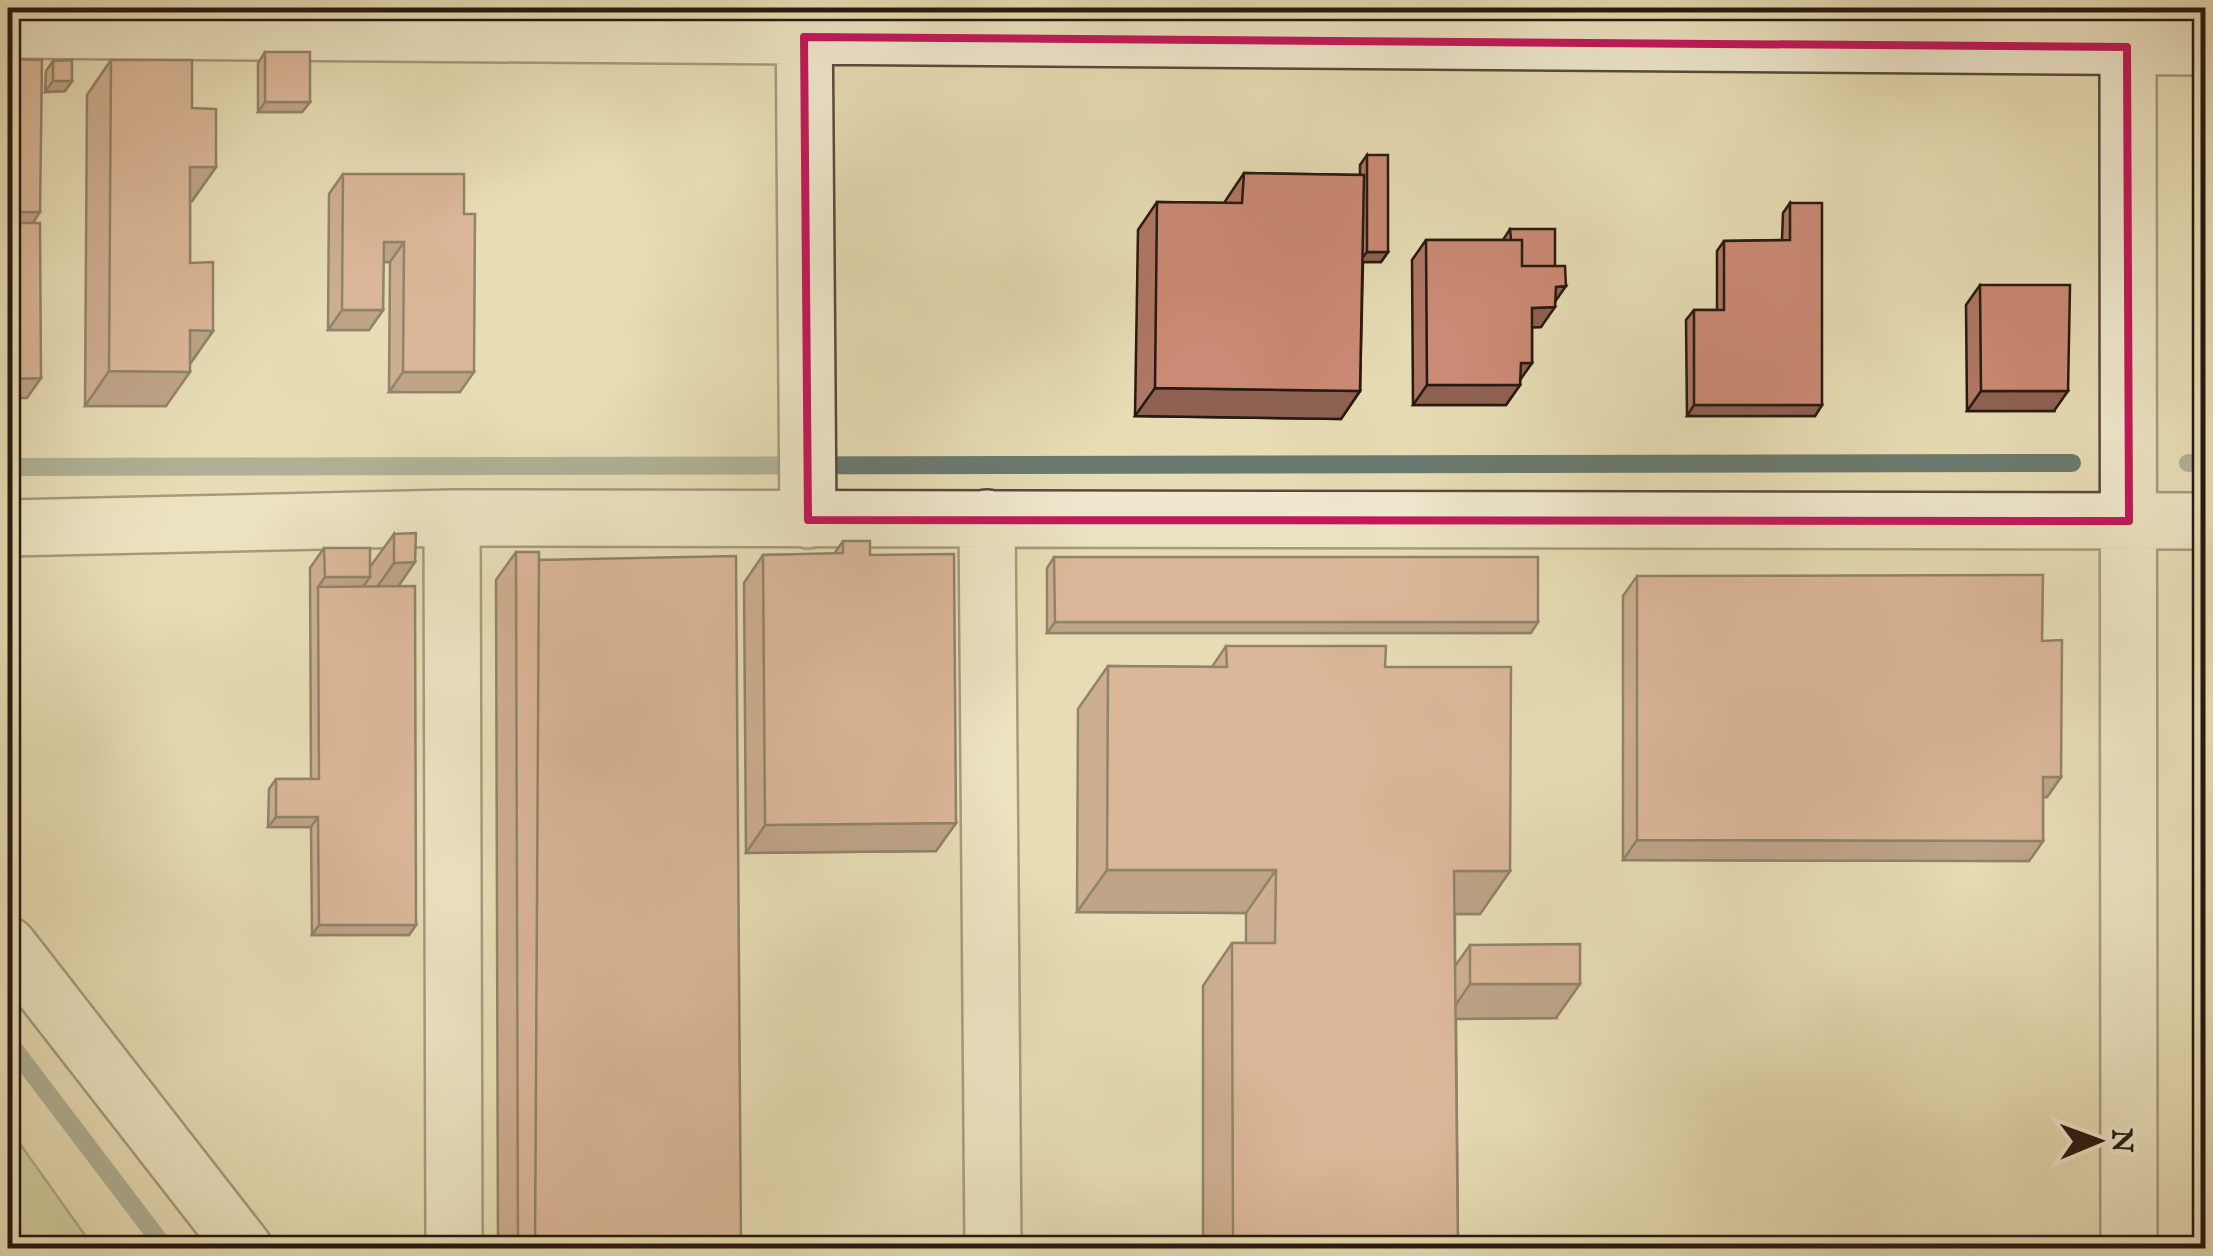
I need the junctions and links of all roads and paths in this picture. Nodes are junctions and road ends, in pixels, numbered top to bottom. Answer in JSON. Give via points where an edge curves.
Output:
{"nodes":[{"id":1,"x":804,"y":22,"type":"edge"},
{"id":2,"x":2128,"y":27,"type":"edge"},
{"id":3,"x":8,"y":30,"type":"edge"},
{"id":4,"x":2206,"y":47,"type":"edge"},
{"id":5,"x":808,"y":510,"type":"junction"},
{"id":6,"x":452,"y":518,"type":"junction"},
{"id":7,"x":987,"y":518,"type":"junction"},
{"id":8,"x":2206,"y":520,"type":"edge"},
{"id":9,"x":2129,"y":521,"type":"junction"},
{"id":10,"x":8,"y":528,"type":"edge"},
{"id":11,"x":8,"y":945,"type":"edge"},
{"id":12,"x":244,"y":1248,"type":"edge"},
{"id":13,"x":454,"y":1248,"type":"edge"},
{"id":14,"x":993,"y":1248,"type":"edge"},
{"id":15,"x":2130,"y":1248,"type":"edge"}],
"edges":[{"from":1,"to":2,"type":"street"},
{"from":1,"to":3,"type":"street"},
{"from":1,"to":5,"type":"street"},
{"from":2,"to":4,"type":"street"},
{"from":2,"to":9,"type":"street"},
{"from":5,"to":6,"type":"street"},
{"from":5,"to":7,"type":"street"},
{"from":6,"to":10,"type":"street"},
{"from":6,"to":13,"type":"street"},
{"from":7,"to":9,"type":"street"},
{"from":7,"to":14,"type":"street"},
{"from":8,"to":9,"type":"street"},
{"from":9,"to":15,"type":"street"},
{"from":11,"to":12,"type":"street"}]}
